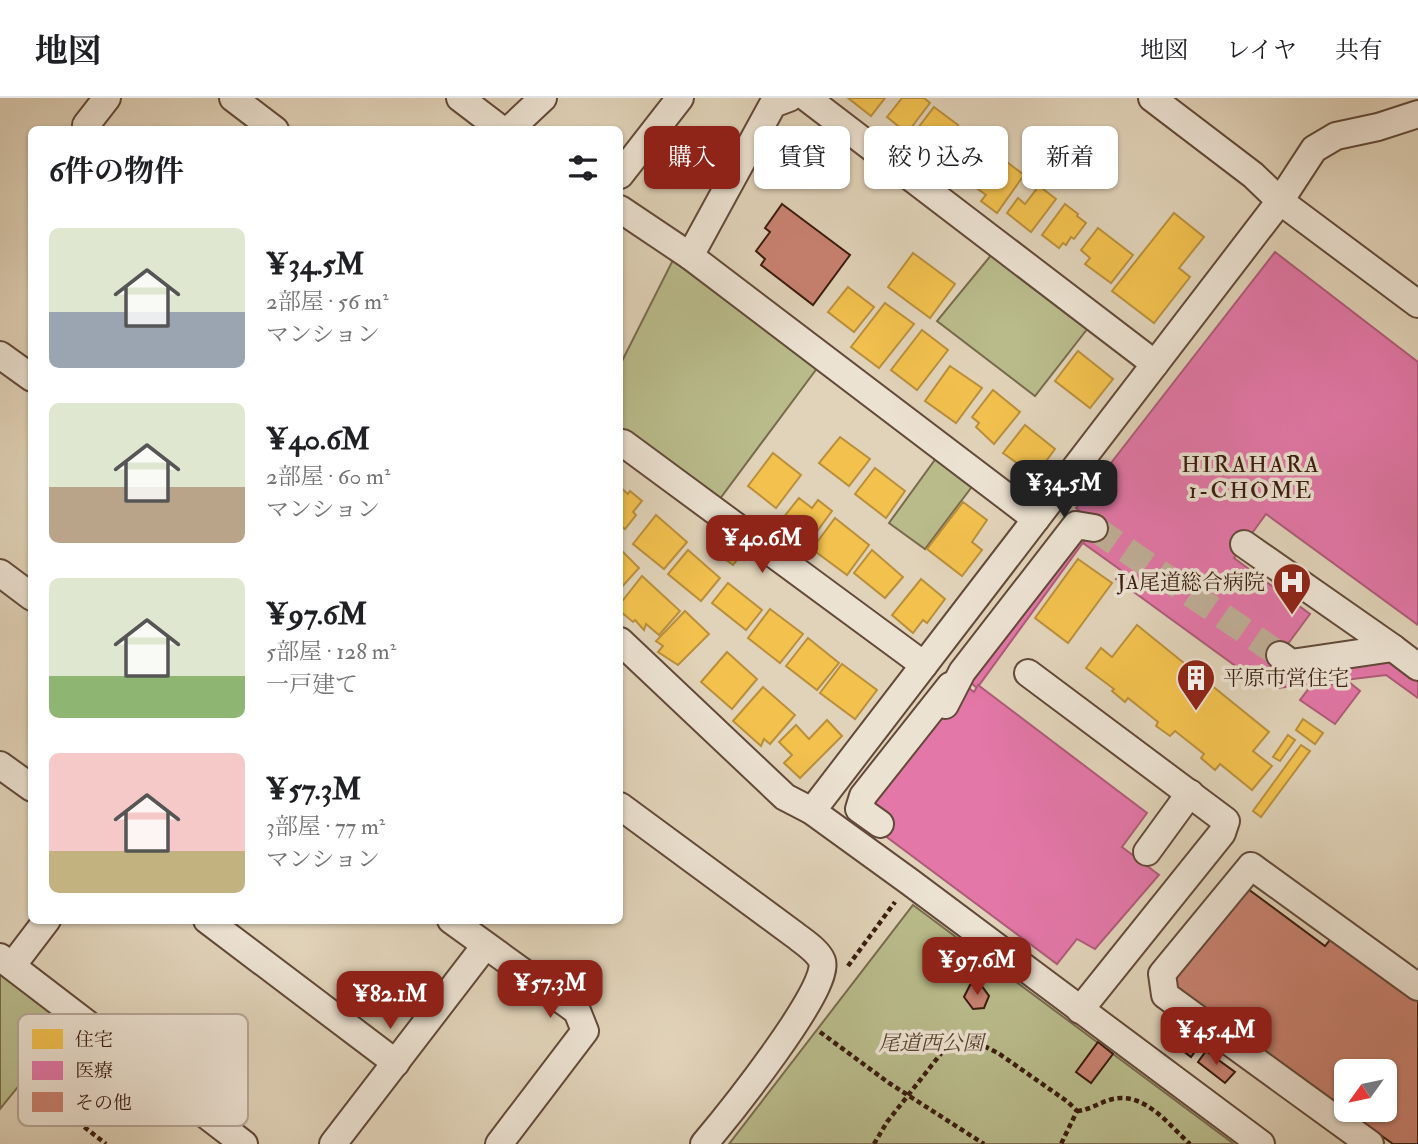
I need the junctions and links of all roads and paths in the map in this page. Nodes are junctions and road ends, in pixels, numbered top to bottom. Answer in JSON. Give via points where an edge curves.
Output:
{"nodes":[{"id":1,"x":107,"y":98,"type":"edge"},
{"id":2,"x":233,"y":98,"type":"edge"},
{"id":3,"x":460,"y":98,"type":"edge"},
{"id":4,"x":543,"y":98,"type":"edge"},
{"id":5,"x":680,"y":98,"type":"edge"},
{"id":6,"x":789,"y":98,"type":"edge"},
{"id":7,"x":807,"y":98,"type":"edge"},
{"id":8,"x":1152,"y":98,"type":"edge"},
{"id":9,"x":1418,"y":114,"type":"edge"},
{"id":10,"x":86,"y":126,"type":"edge"},
{"id":11,"x":270,"y":126,"type":"edge"},
{"id":12,"x":497,"y":126,"type":"edge"},
{"id":13,"x":513,"y":126,"type":"edge"},
{"id":14,"x":623,"y":171,"type":"edge"},
{"id":15,"x":1280,"y":201,"type":"junction"},
{"id":16,"x":623,"y":211,"type":"edge"},
{"id":17,"x":690,"y":256,"type":"junction"},
{"id":18,"x":1418,"y":304,"type":"edge"},
{"id":19,"x":1155,"y":364,"type":"junction"},
{"id":20,"x":623,"y":444,"type":"edge"},
{"id":21,"x":1036,"y":519,"type":"junction"},
{"id":22,"x":1094,"y":528,"type":"dead end"},
{"id":23,"x":1244,"y":544,"type":"dead end"},
{"id":24,"x":0,"y":573,"type":"edge"},
{"id":25,"x":28,"y":594,"type":"edge"},
{"id":26,"x":623,"y":644,"type":"edge"},
{"id":27,"x":1393,"y":648,"type":"junction"},
{"id":28,"x":1280,"y":656,"type":"tunnel mouth"},
{"id":29,"x":924,"y":665,"type":"junction"},
{"id":30,"x":1418,"y":667,"type":"edge"},
{"id":31,"x":962,"y":672,"type":"junction"},
{"id":32,"x":1028,"y":673,"type":"dead end"},
{"id":33,"x":945,"y":705,"type":"dead end"},
{"id":34,"x":0,"y":765,"type":"edge"},
{"id":35,"x":28,"y":785,"type":"edge"},
{"id":36,"x":1190,"y":793,"type":"junction"},
{"id":37,"x":623,"y":808,"type":"edge"},
{"id":38,"x":812,"y":811,"type":"junction"},
{"id":39,"x":880,"y":824,"type":"dead end"},
{"id":40,"x":1147,"y":852,"type":"dead end"},
{"id":41,"x":910,"y":882,"type":"junction"},
{"id":42,"x":43,"y":924,"type":"edge"},
{"id":43,"x":212,"y":924,"type":"edge"},
{"id":44,"x":456,"y":924,"type":"edge"},
{"id":45,"x":485,"y":946,"type":"junction"},
{"id":46,"x":6,"y":962,"type":"edge"},
{"id":47,"x":822,"y":962,"type":"junction"},
{"id":48,"x":1418,"y":987,"type":"edge"},
{"id":49,"x":1080,"y":1010,"type":"junction"},
{"id":50,"x":74,"y":1014,"type":"edge"},
{"id":51,"x":816,"y":1029,"type":"dead end"},
{"id":52,"x":396,"y":1063,"type":"junction"},
{"id":53,"x":908,"y":1096,"type":"junction"},
{"id":54,"x":1077,"y":1111,"type":"junction"},
{"id":55,"x":83,"y":1126,"type":"edge"},
{"id":56,"x":220,"y":1126,"type":"edge"},
{"id":57,"x":106,"y":1144,"type":"edge"},
{"id":58,"x":244,"y":1144,"type":"edge"},
{"id":59,"x":333,"y":1144,"type":"edge"},
{"id":60,"x":499,"y":1144,"type":"edge"},
{"id":61,"x":704,"y":1144,"type":"edge"},
{"id":62,"x":874,"y":1144,"type":"edge"},
{"id":63,"x":984,"y":1144,"type":"edge"},
{"id":64,"x":1061,"y":1144,"type":"edge"},
{"id":65,"x":1190,"y":1144,"type":"edge"},
{"id":66,"x":1261,"y":1144,"type":"edge"},
{"id":67,"x":1370,"y":1144,"type":"edge"}],
"edges":[{"from":1,"to":10,"type":"street"},
{"from":2,"to":11,"type":"street"},
{"from":3,"to":12,"type":"street"},
{"from":4,"to":13,"type":"street"},
{"from":5,"to":14,"type":"street"},
{"from":6,"to":17,"type":"street","via":[[773,104]]},
{"from":7,"to":19,"type":"street"},
{"from":8,"to":15,"type":"street"},
{"from":9,"to":15,"type":"street","via":[[1336,136],[1314,149]]},
{"from":15,"to":18,"type":"street"},
{"from":15,"to":19,"type":"street"},
{"from":16,"to":17,"type":"street"},
{"from":17,"to":21,"type":"street"},
{"from":19,"to":21,"type":"street"},
{"from":20,"to":29,"type":"street"},
{"from":21,"to":29,"type":"street"},
{"from":22,"to":31,"type":"street","via":[[1076,525]]},
{"from":23,"to":27,"type":"street"},
{"from":24,"to":25,"type":"street"},
{"from":26,"to":38,"type":"street","via":[[785,797]]},
{"from":27,"to":28,"type":"street","via":[[1291,663]]},
{"from":27,"to":30,"type":"street"},
{"from":29,"to":38,"type":"street"},
{"from":31,"to":33,"type":"street"},
{"from":31,"to":39,"type":"street","via":[[863,796],[859,809]]},
{"from":32,"to":36,"type":"street"},
{"from":34,"to":35,"type":"street"},
{"from":36,"to":40,"type":"street"},
{"from":36,"to":49,"type":"street","via":[[1226,821],[1222,833]]},
{"from":37,"to":47,"type":"street","via":[[795,936]]},
{"from":38,"to":41,"type":"street"},
{"from":41,"to":47,"type":"path","via":[[844,972]]},
{"from":41,"to":49,"type":"street"},
{"from":42,"to":46,"type":"street"},
{"from":43,"to":52,"type":"street"},
{"from":44,"to":45,"type":"street"},
{"from":45,"to":52,"type":"street"},
{"from":45,"to":60,"type":"street","via":[[577,1010],[585,1031]]},
{"from":46,"to":50,"type":"street"},
{"from":47,"to":61,"type":"street","via":[[822,975],[800,1016]]},
{"from":48,"to":67,"type":"street","via":[[1251,866],[1162,974],[1165,995]]},
{"from":49,"to":66,"type":"street"},
{"from":51,"to":53,"type":"path"},
{"from":52,"to":59,"type":"street"},
{"from":53,"to":54,"type":"path","via":[[943,1051],[970,1039],[998,1053]]},
{"from":53,"to":62,"type":"path"},
{"from":53,"to":63,"type":"path"},
{"from":54,"to":64,"type":"path"},
{"from":54,"to":65,"type":"path","via":[[1115,1098],[1141,1101]]},
{"from":55,"to":57,"type":"path"},
{"from":56,"to":58,"type":"street"}]}
